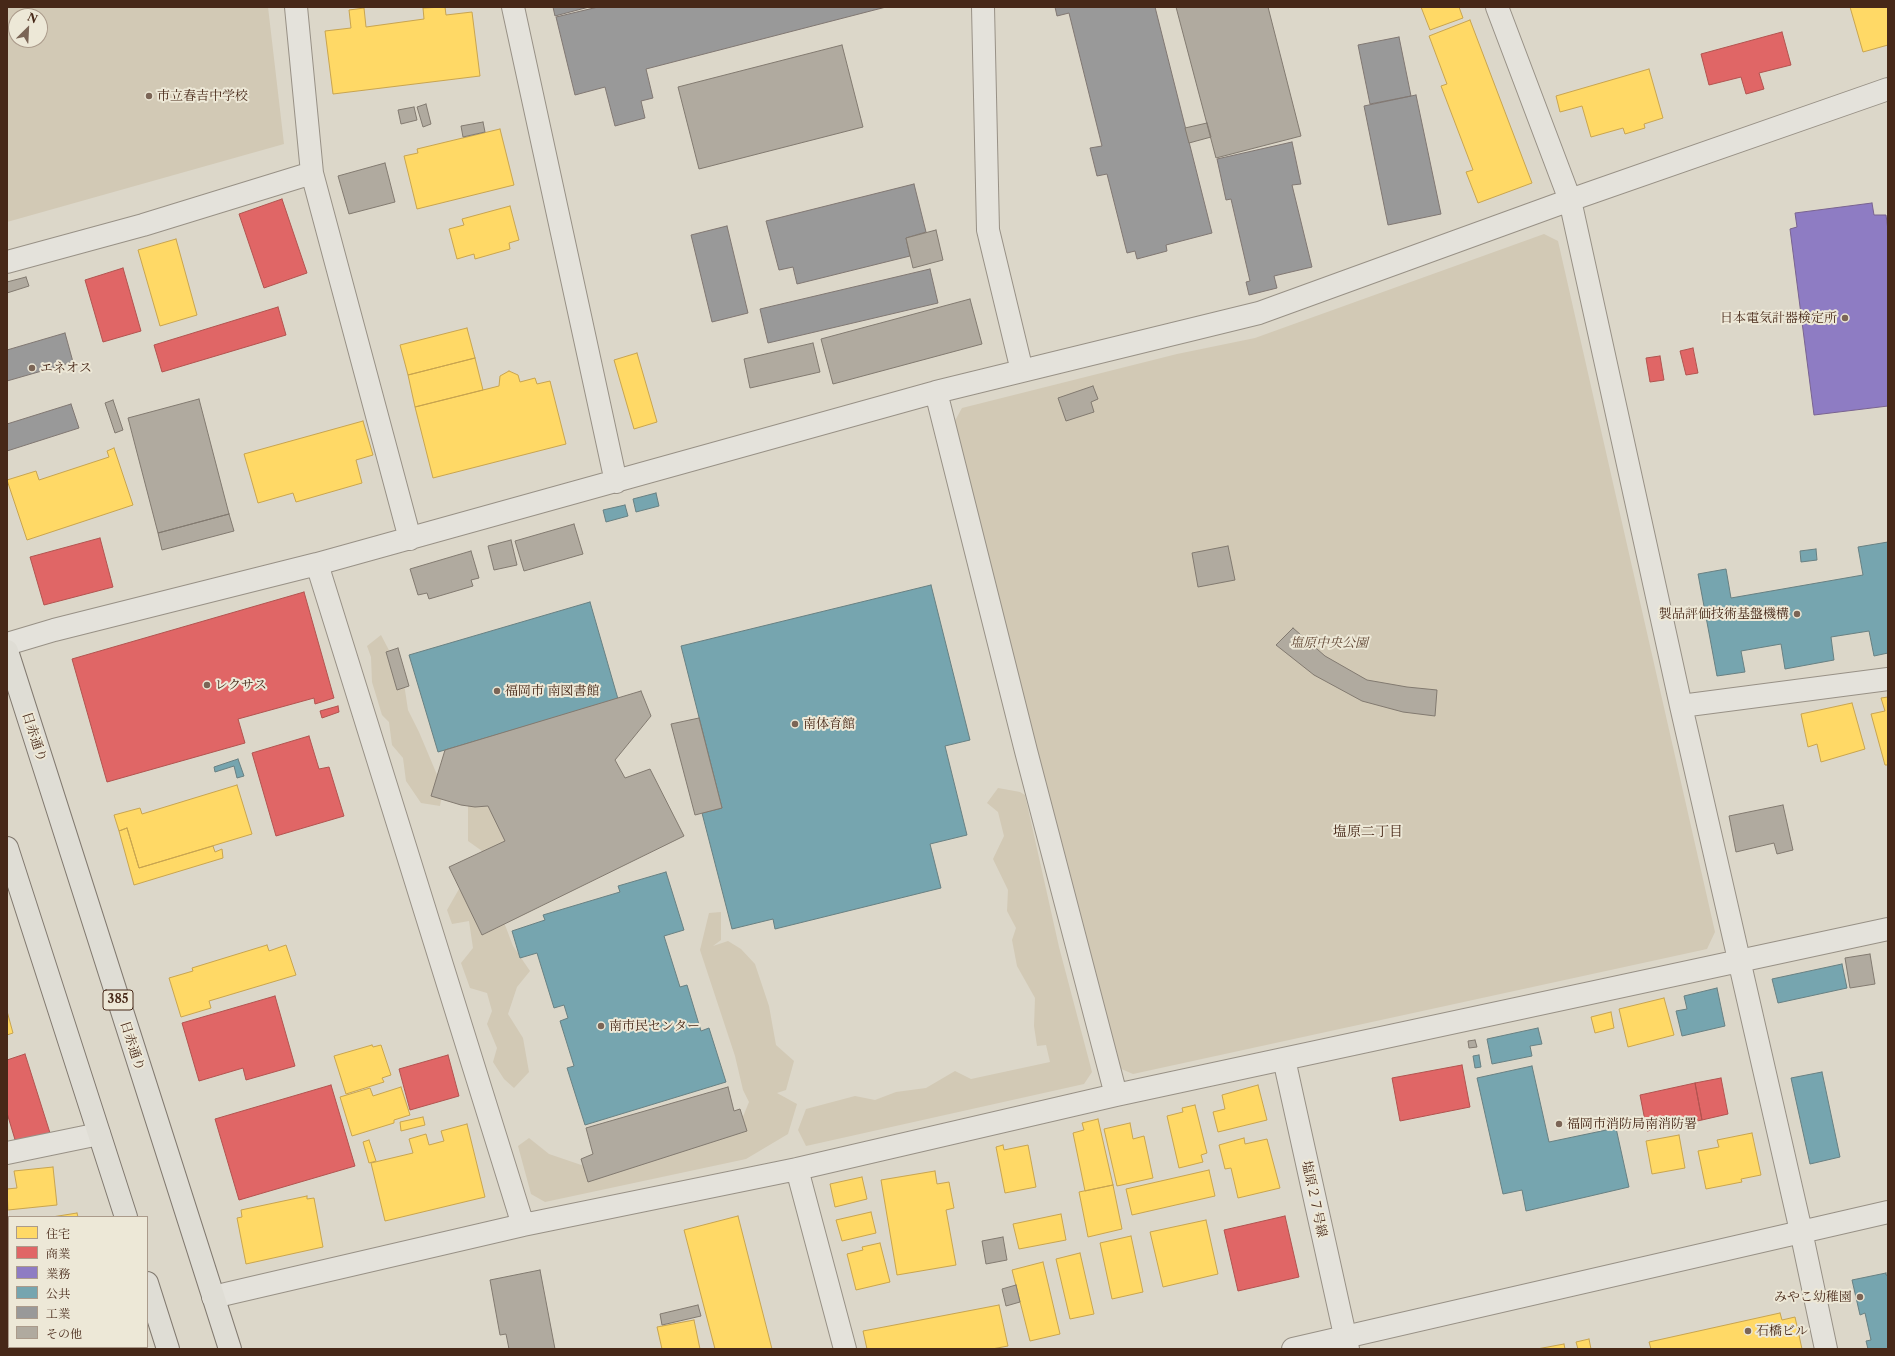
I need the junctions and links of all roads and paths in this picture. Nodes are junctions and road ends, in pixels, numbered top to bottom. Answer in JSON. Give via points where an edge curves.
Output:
{"nodes":[{"id":1,"x":296,"y":7,"type":"edge"},
{"id":2,"x":513,"y":7,"type":"edge"},
{"id":3,"x":983,"y":7,"type":"edge"},
{"id":4,"x":1497,"y":7,"type":"edge"},
{"id":5,"x":1888,"y":90,"type":"edge"},
{"id":6,"x":312,"y":173,"type":"junction"},
{"id":7,"x":1570,"y":200,"type":"junction"},
{"id":8,"x":7,"y":262,"type":"edge"},
{"id":9,"x":1022,"y":371,"type":"junction"},
{"id":10,"x":936,"y":392,"type":"junction"},
{"id":11,"x":616,"y":482,"type":"junction"},
{"id":12,"x":410,"y":539,"type":"junction"},
{"id":13,"x":317,"y":564,"type":"junction"},
{"id":14,"x":7,"y":644,"type":"edge"},
{"id":15,"x":7,"y":651,"type":"edge"},
{"id":16,"x":1888,"y":679,"type":"edge"},
{"id":17,"x":1681,"y":706,"type":"junction"},
{"id":18,"x":7,"y":848,"type":"edge"},
{"id":19,"x":1888,"y":929,"type":"edge"},
{"id":20,"x":1739,"y":961,"type":"junction"},
{"id":21,"x":1284,"y":1059,"type":"junction"},
{"id":22,"x":1116,"y":1095,"type":"junction"},
{"id":23,"x":99,"y":1134,"type":"junction"},
{"id":24,"x":7,"y":1153,"type":"edge"},
{"id":25,"x":798,"y":1170,"type":"junction"},
{"id":26,"x":1888,"y":1212,"type":"edge"},
{"id":27,"x":126,"y":1216,"type":"edge"},
{"id":28,"x":523,"y":1225,"type":"junction"},
{"id":29,"x":1801,"y":1231,"type":"junction"},
{"id":30,"x":148,"y":1286,"type":"edge"},
{"id":31,"x":213,"y":1297,"type":"junction"},
{"id":32,"x":1346,"y":1344,"type":"edge"},
{"id":33,"x":168,"y":1349,"type":"edge"},
{"id":34,"x":230,"y":1349,"type":"edge"},
{"id":35,"x":845,"y":1349,"type":"edge"},
{"id":36,"x":1293,"y":1349,"type":"edge"},
{"id":37,"x":1826,"y":1349,"type":"edge"}],
"edges":[{"from":1,"to":6,"type":"street"},
{"from":2,"to":11,"type":"street"},
{"from":3,"to":9,"type":"street","via":[[988,230]]},
{"from":4,"to":7,"type":"street"},
{"from":5,"to":7,"type":"street"},
{"from":6,"to":8,"type":"street","via":[[143,225]]},
{"from":6,"to":12,"type":"street"},
{"from":7,"to":9,"type":"street","via":[[1259,312]]},
{"from":7,"to":17,"type":"street"},
{"from":9,"to":10,"type":"street"},
{"from":10,"to":11,"type":"street"},
{"from":10,"to":22,"type":"street"},
{"from":11,"to":12,"type":"street"},
{"from":12,"to":13,"type":"street"},
{"from":13,"to":14,"type":"street"},
{"from":13,"to":28,"type":"street"},
{"from":15,"to":31,"type":"highway","name":"日赤通り","number":"385"},
{"from":16,"to":17,"type":"street"},
{"from":17,"to":20,"type":"street"},
{"from":18,"to":23,"type":"highway"},
{"from":19,"to":20,"type":"street"},
{"from":20,"to":21,"type":"street"},
{"from":20,"to":29,"type":"street"},
{"from":21,"to":22,"type":"street"},
{"from":21,"to":32,"type":"street","name":"塩原２７号線"},
{"from":22,"to":25,"type":"street"},
{"from":23,"to":24,"type":"street"},
{"from":23,"to":27,"type":"highway"},
{"from":25,"to":28,"type":"street"},
{"from":25,"to":35,"type":"street"},
{"from":26,"to":29,"type":"street"},
{"from":28,"to":31,"type":"street"},
{"from":29,"to":32,"type":"street"},
{"from":29,"to":37,"type":"street"},
{"from":30,"to":33,"type":"highway"},
{"from":31,"to":34,"type":"highway","name":"日赤通り","number":"385"},
{"from":32,"to":36,"type":"street"}]}
